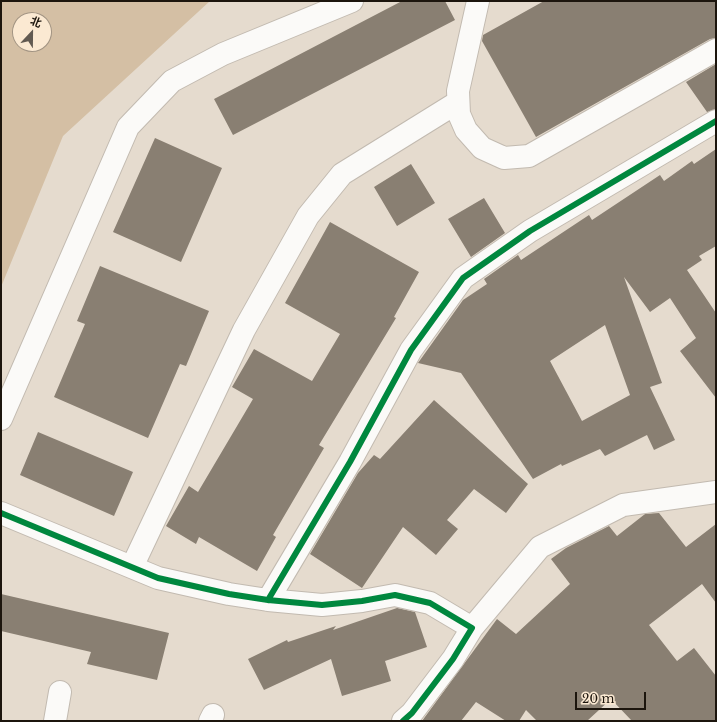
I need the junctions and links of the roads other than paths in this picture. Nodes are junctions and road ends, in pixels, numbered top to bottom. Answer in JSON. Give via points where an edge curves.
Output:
{"nodes":[{"id":1,"x":352,"y":1,"type":"edge"},
{"id":2,"x":478,"y":1,"type":"edge"},
{"id":3,"x":716,"y":50,"type":"edge"},
{"id":4,"x":458,"y":102,"type":"junction"},
{"id":5,"x":716,"y":121,"type":"edge"},
{"id":6,"x":1,"y":419,"type":"edge"},
{"id":7,"x":716,"y":492,"type":"edge"},
{"id":8,"x":1,"y":513,"type":"edge"},
{"id":9,"x":132,"y":567,"type":"junction"},
{"id":10,"x":268,"y":600,"type":"junction"},
{"id":11,"x":472,"y":628,"type":"junction"},
{"id":12,"x":60,"y":692,"type":"dead end"},
{"id":13,"x":55,"y":721,"type":"edge"},
{"id":14,"x":403,"y":721,"type":"edge"}],
"edges":[{"from":1,"to":6,"type":"street","via":[[223,54],[172,81],[128,127]]},
{"from":2,"to":4,"type":"street","via":[[458,91]]},
{"from":3,"to":4,"type":"street","via":[[529,156],[504,158],[482,148],[466,130],[459,114]]},
{"from":4,"to":9,"type":"street","via":[[342,174],[308,216],[244,330]]},
{"from":5,"to":10,"type":"street","via":[[530,231],[463,278],[411,350],[350,462]]},
{"from":7,"to":11,"type":"street","via":[[623,505],[540,547]]},
{"from":8,"to":9,"type":"street"},
{"from":9,"to":10,"type":"street","via":[[158,578]]},
{"from":10,"to":11,"type":"street","via":[[322,605],[395,595],[430,603]]},
{"from":11,"to":14,"type":"street","via":[[453,659]]},
{"from":12,"to":13,"type":"street"}]}
